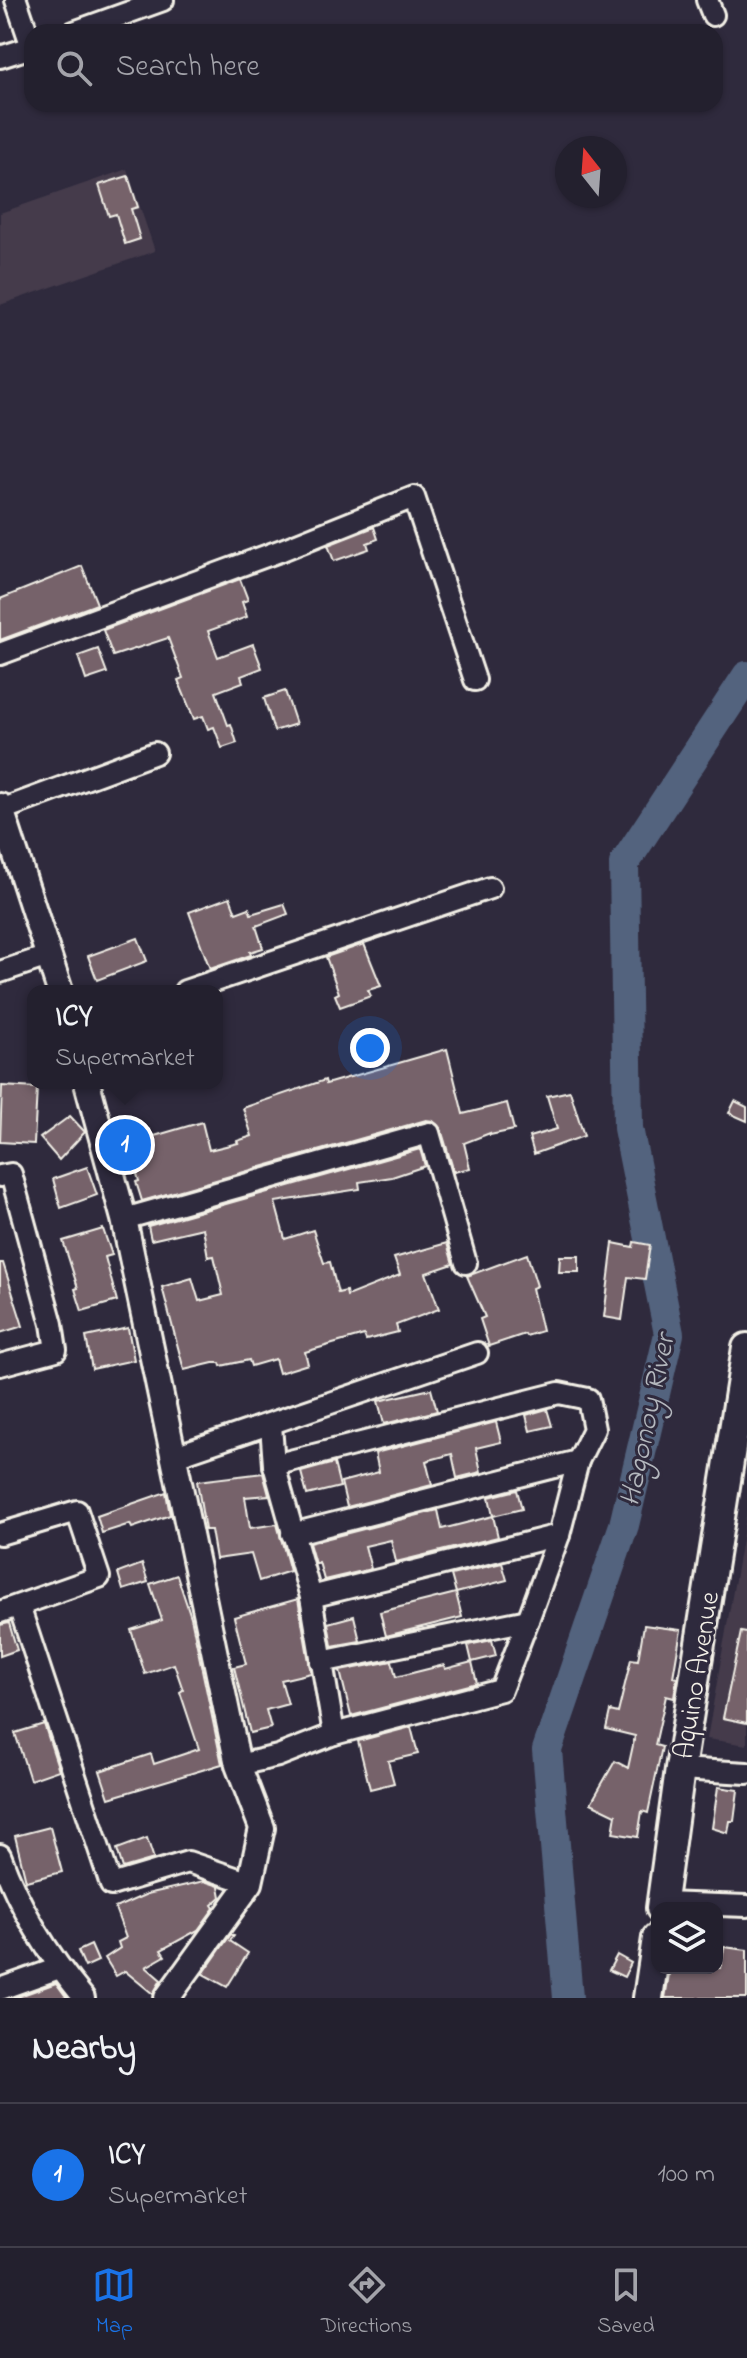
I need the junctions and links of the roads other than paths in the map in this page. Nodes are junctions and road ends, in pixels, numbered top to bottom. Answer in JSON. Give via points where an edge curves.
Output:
{"nodes":[{"id":1,"x":16,"y":0,"type":"edge"},
{"id":2,"x":163,"y":0,"type":"edge"},
{"id":3,"x":24,"y":24,"type":"edge"},
{"id":4,"x":96,"y":24,"type":"edge"},
{"id":5,"x":24,"y":50,"type":"edge"},
{"id":6,"x":0,"y":57,"type":"edge"},
{"id":7,"x":0,"y":654,"type":"edge"},
{"id":8,"x":475,"y":680,"type":"dead end"},
{"id":9,"x":155,"y":753,"type":"dead end"},
{"id":10,"x":0,"y":808,"type":"edge"},
{"id":11,"x":490,"y":888,"type":"dead end"},
{"id":12,"x":48,"y":956,"type":"junction"},
{"id":13,"x":0,"y":972,"type":"edge"},
{"id":14,"x":58,"y":985,"type":"edge"},
{"id":15,"x":203,"y":985,"type":"edge"},
{"id":16,"x":89,"y":1089,"type":"edge"},
{"id":17,"x":0,"y":1176,"type":"edge"},
{"id":18,"x":124,"y":1219,"type":"junction"},
{"id":19,"x":466,"y":1263,"type":"dead end"},
{"id":20,"x":477,"y":1353,"type":"dead end"},
{"id":21,"x":746,"y":1362,"type":"edge"},
{"id":22,"x":0,"y":1365,"type":"edge"},
{"id":23,"x":271,"y":1425,"type":"junction"},
{"id":24,"x":172,"y":1457,"type":"junction"},
{"id":25,"x":578,"y":1461,"type":"junction"},
{"id":26,"x":274,"y":1465,"type":"junction"},
{"id":27,"x":0,"y":1534,"type":"edge"},
{"id":28,"x":292,"y":1534,"type":"junction"},
{"id":29,"x":559,"y":1535,"type":"junction"},
{"id":30,"x":311,"y":1597,"type":"junction"},
{"id":31,"x":10,"y":1609,"type":"edge"},
{"id":32,"x":528,"y":1620,"type":"junction"},
{"id":33,"x":321,"y":1662,"type":"junction"},
{"id":34,"x":334,"y":1734,"type":"junction"},
{"id":35,"x":238,"y":1765,"type":"junction"},
{"id":36,"x":680,"y":1769,"type":"junction"},
{"id":37,"x":747,"y":1773,"type":"edge"},
{"id":38,"x":0,"y":1855,"type":"edge"},
{"id":39,"x":250,"y":1883,"type":"junction"},
{"id":40,"x":6,"y":1887,"type":"edge"},
{"id":41,"x":662,"y":1902,"type":"edge"},
{"id":42,"x":723,"y":1906,"type":"edge"},
{"id":43,"x":747,"y":1906,"type":"edge"},
{"id":44,"x":59,"y":1968,"type":"junction"},
{"id":45,"x":652,"y":1974,"type":"edge"},
{"id":46,"x":0,"y":1989,"type":"edge"},
{"id":47,"x":84,"y":1998,"type":"edge"},
{"id":48,"x":167,"y":1998,"type":"edge"},
{"id":49,"x":648,"y":1998,"type":"edge"}],
"edges":[{"from":1,"to":3,"type":"street"},
{"from":2,"to":4,"type":"street"},
{"from":5,"to":6,"type":"street"},
{"from":7,"to":8,"type":"street","via":[[414,497]]},
{"from":9,"to":10,"type":"street"},
{"from":10,"to":12,"type":"street"},
{"from":11,"to":15,"type":"street"},
{"from":12,"to":13,"type":"street"},
{"from":12,"to":14,"type":"street"},
{"from":16,"to":18,"type":"street"},
{"from":17,"to":22,"type":"street","via":[[11,1174],[56,1350]]},
{"from":18,"to":19,"type":"street","via":[[429,1133]]},
{"from":18,"to":24,"type":"street"},
{"from":20,"to":23,"type":"street"},
{"from":21,"to":36,"type":"main road","name":"Aquino Avenue"},
{"from":23,"to":24,"type":"street"},
{"from":23,"to":26,"type":"street"},
{"from":24,"to":35,"type":"street"},
{"from":25,"to":26,"type":"street","via":[[594,1429],[588,1399],[559,1393]]},
{"from":25,"to":28,"type":"street"},
{"from":25,"to":29,"type":"street"},
{"from":26,"to":28,"type":"street"},
{"from":27,"to":31,"type":"street","via":[[77,1511],[99,1577]]},
{"from":28,"to":30,"type":"street"},
{"from":29,"to":30,"type":"street"},
{"from":29,"to":32,"type":"street"},
{"from":30,"to":33,"type":"street"},
{"from":31,"to":39,"type":"street","via":[[111,1885],[188,1862]]},
{"from":32,"to":33,"type":"street"},
{"from":32,"to":34,"type":"street","via":[[501,1690]]},
{"from":33,"to":34,"type":"street"},
{"from":34,"to":35,"type":"street"},
{"from":35,"to":39,"type":"street","via":[[262,1828]]},
{"from":36,"to":37,"type":"street"},
{"from":36,"to":41,"type":"main road","name":"Aquino Avenue"},
{"from":38,"to":40,"type":"street"},
{"from":39,"to":48,"type":"street"},
{"from":40,"to":44,"type":"street"},
{"from":42,"to":43,"type":"street"},
{"from":44,"to":46,"type":"street"},
{"from":44,"to":47,"type":"street"},
{"from":45,"to":49,"type":"main road"}]}
